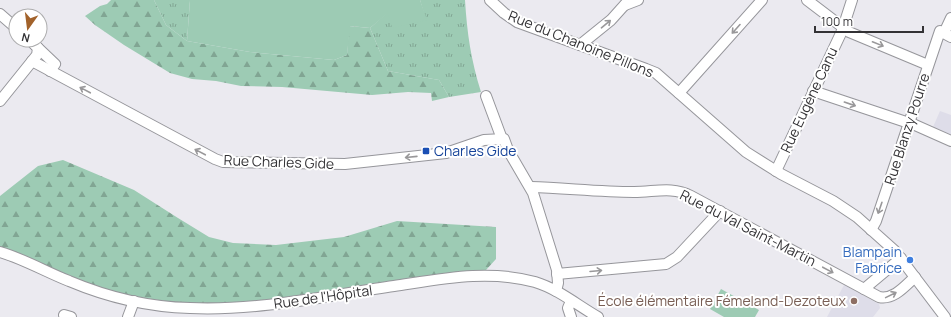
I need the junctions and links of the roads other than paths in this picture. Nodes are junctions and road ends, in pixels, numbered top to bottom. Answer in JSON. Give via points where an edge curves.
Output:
{"nodes":[{"id":1,"x":490,"y":0,"type":"edge"},
{"id":2,"x":638,"y":0,"type":"edge"},
{"id":3,"x":762,"y":0,"type":"edge"},
{"id":4,"x":807,"y":0,"type":"edge"},
{"id":5,"x":852,"y":0,"type":"edge"},
{"id":6,"x":627,"y":2,"type":"edge"},
{"id":7,"x":0,"y":14,"type":"edge"},
{"id":8,"x":951,"y":18,"type":"edge"},
{"id":9,"x":8,"y":21,"type":"edge"},
{"id":10,"x":843,"y":28,"type":"junction"},
{"id":11,"x":947,"y":35,"type":"edge"},
{"id":12,"x":580,"y":45,"type":"junction"},
{"id":13,"x":36,"y":48,"type":"edge"},
{"id":14,"x":38,"y":48,"type":"edge"},
{"id":15,"x":32,"y":62,"type":"junction"},
{"id":16,"x":928,"y":65,"type":"junction"},
{"id":17,"x":50,"y":71,"type":"junction"},
{"id":18,"x":813,"y":91,"type":"junction"},
{"id":19,"x":679,"y":93,"type":"junction"},
{"id":20,"x":486,"y":96,"type":"dead end"},
{"id":21,"x":0,"y":101,"type":"edge"},
{"id":22,"x":909,"y":123,"type":"junction"},
{"id":23,"x":503,"y":139,"type":"junction"},
{"id":24,"x":951,"y":141,"type":"edge"},
{"id":25,"x":776,"y":171,"type":"junction"},
{"id":26,"x":530,"y":188,"type":"junction"},
{"id":27,"x":720,"y":211,"type":"junction"},
{"id":28,"x":871,"y":230,"type":"junction"},
{"id":29,"x":0,"y":252,"type":"edge"},
{"id":30,"x":901,"y":258,"type":"junction"},
{"id":31,"x":557,"y":274,"type":"junction"},
{"id":32,"x":915,"y":277,"type":"junction"},
{"id":33,"x":542,"y":284,"type":"junction"},
{"id":34,"x":864,"y":289,"type":"junction"},
{"id":35,"x":556,"y":291,"type":"junction"},
{"id":36,"x":134,"y":301,"type":"junction"},
{"id":37,"x":575,"y":303,"type":"junction"},
{"id":38,"x":128,"y":317,"type":"edge"},
{"id":39,"x":572,"y":317,"type":"edge"},
{"id":40,"x":598,"y":317,"type":"edge"},
{"id":41,"x":945,"y":317,"type":"edge"}],
"edges":[{"from":1,"to":12,"type":"street","name":"Rue du Chanoine Pillons","via":[[517,22]]},
{"from":2,"to":6,"type":"street"},
{"from":3,"to":19,"type":"street","one_way":true},
{"from":4,"to":10,"type":"street"},
{"from":5,"to":10,"type":"street","name":"Rue Eugène Canu"},
{"from":12,"to":6,"type":"street","one_way":true,"via":[[611,20]]},
{"from":7,"to":9,"type":"street"},
{"from":8,"to":11,"type":"street"},
{"from":10,"to":16,"type":"street","one_way":true},
{"from":10,"to":18,"type":"street","name":"Rue Eugène Canu"},
{"from":11,"to":16,"type":"street","name":"Rue Blanzy Pourre","via":[[940,31]]},
{"from":12,"to":19,"type":"street","name":"Rue du Chanoine Pillons","via":[[653,72]]},
{"from":13,"to":15,"type":"street","via":[[38,52]]},
{"from":14,"to":17,"type":"street","via":[[55,64]]},
{"from":15,"to":17,"type":"street","name":"Rue Charles Gide"},
{"from":15,"to":21,"type":"street"},
{"from":16,"to":22,"type":"street","name":"Rue Blanzy Pourre"},
{"from":23,"to":17,"type":"street","name":"Rue Charles Gide","one_way":true,"via":[[481,141],[446,154],[341,164],[223,162]]},
{"from":18,"to":22,"type":"street","one_way":true},
{"from":18,"to":25,"type":"street","name":"Rue Eugène Canu"},
{"from":19,"to":25,"type":"street","name":"Rue du Chanoine Pillons","via":[[742,150]]},
{"from":20,"to":23,"type":"street"},
{"from":22,"to":24,"type":"street"},
{"from":22,"to":28,"type":"street","name":"Rue Blanzy Pourre","one_way":true},
{"from":23,"to":26,"type":"street"},
{"from":25,"to":28,"type":"street","name":"Rue du Chanoine Pillons","via":[[838,203]]},
{"from":26,"to":27,"type":"street","name":"Rue du Val Saint-Martin","via":[[635,192],[671,190],[688,194]]},
{"from":26,"to":31,"type":"street"},
{"from":31,"to":27,"type":"street","one_way":true,"via":[[666,264],[677,257]]},
{"from":27,"to":34,"type":"street","name":"Rue du Val Saint-Martin","one_way":true},
{"from":28,"to":30,"type":"street","name":"Rue du Chanoine Pillons"},
{"from":29,"to":36,"type":"street","name":"Rue de l'Hôpital","via":[[83,286]]},
{"from":30,"to":32,"type":"street","name":"Rue du Chanoine Pillons"},
{"from":30,"to":34,"type":"street"},
{"from":31,"to":33,"type":"street"},
{"from":31,"to":35,"type":"street"},
{"from":34,"to":32,"type":"street","name":"Rue du Val Saint-Martin","one_way":true,"via":[[888,298]]},
{"from":32,"to":41,"type":"street","name":"Rue du Chanoine Pillons"},
{"from":33,"to":35,"type":"street","name":"Rue de l'Hôpital"},
{"from":33,"to":36,"type":"street","name":"Rue de l'Hôpital","via":[[510,277],[476,275],[242,308],[187,308]]},
{"from":35,"to":37,"type":"street","name":"Rue de l'Hôpital"},
{"from":36,"to":38,"type":"street"},
{"from":37,"to":39,"type":"street"},
{"from":37,"to":40,"type":"street","name":"Rue de l'Hôpital"}]}
